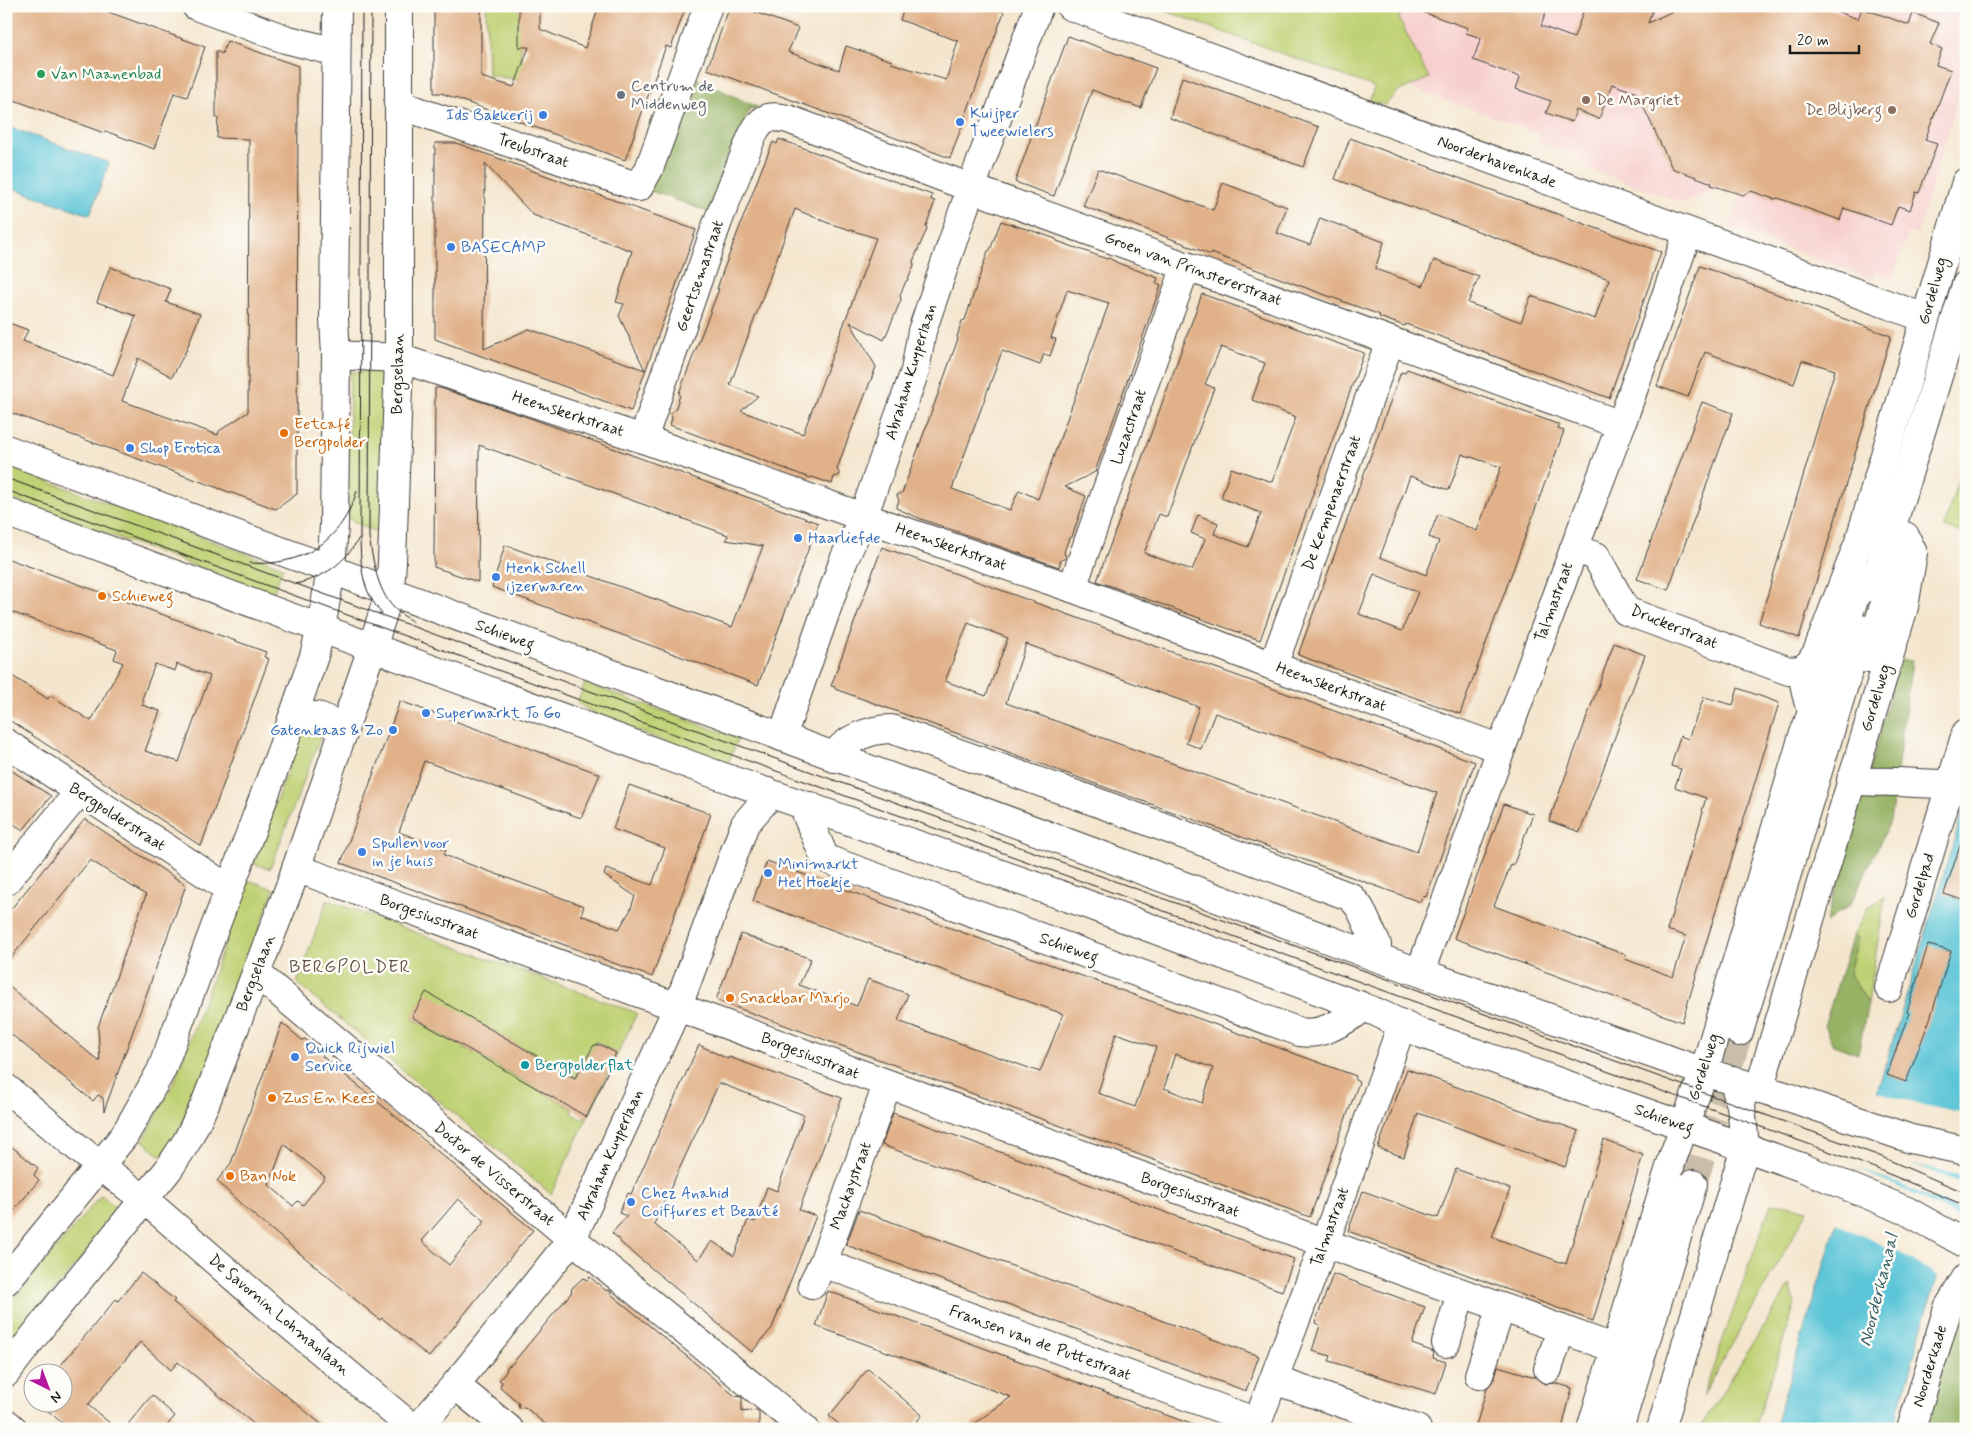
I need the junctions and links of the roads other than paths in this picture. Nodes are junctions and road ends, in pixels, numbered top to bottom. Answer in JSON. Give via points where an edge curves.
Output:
{"nodes":[{"id":1,"x":196,"y":6,"type":"edge"},
{"id":2,"x":337,"y":6,"type":"edge"},
{"id":3,"x":399,"y":6,"type":"edge"},
{"id":4,"x":708,"y":6,"type":"edge"},
{"id":5,"x":1039,"y":6,"type":"edge"},
{"id":6,"x":1070,"y":6,"type":"edge"},
{"id":7,"x":336,"y":52,"type":"junction"},
{"id":8,"x":398,"y":103,"type":"junction"},
{"id":9,"x":766,"y":118,"type":"joint"},
{"id":10,"x":1966,"y":182,"type":"edge"},
{"id":11,"x":971,"y":188,"type":"junction"},
{"id":12,"x":1688,"y":232,"type":"junction"},
{"id":13,"x":1186,"y":266,"type":"junction"},
{"id":14,"x":1966,"y":285,"type":"edge"},
{"id":15,"x":1925,"y":318,"type":"junction"},
{"id":16,"x":1966,"y":336,"type":"edge"},
{"id":17,"x":1390,"y":341,"type":"junction"},
{"id":18,"x":336,"y":355,"type":"junction"},
{"id":19,"x":400,"y":358,"type":"junction"},
{"id":20,"x":1621,"y":425,"type":"junction"},
{"id":21,"x":643,"y":439,"type":"junction"},
{"id":22,"x":6,"y":450,"type":"edge"},
{"id":23,"x":6,"y":512,"type":"edge"},
{"id":24,"x":863,"y":517,"type":"junction"},
{"id":25,"x":1904,"y":536,"type":"junction"},
{"id":26,"x":1574,"y":549,"type":"junction"},
{"id":27,"x":1879,"y":569,"type":"junction"},
{"id":28,"x":331,"y":570,"type":"junction"},
{"id":29,"x":1072,"y":588,"type":"junction"},
{"id":30,"x":390,"y":591,"type":"junction"},
{"id":31,"x":321,"y":628,"type":"junction"},
{"id":32,"x":372,"y":648,"type":"junction"},
{"id":33,"x":1273,"y":666,"type":"junction"},
{"id":34,"x":1801,"y":670,"type":"junction"},
{"id":35,"x":1814,"y":704,"type":"junction"},
{"id":36,"x":292,"y":719,"type":"junction"},
{"id":37,"x":787,"y":724,"type":"junction"},
{"id":38,"x":1966,"y":733,"type":"edge"},
{"id":39,"x":343,"y":734,"type":"junction"},
{"id":40,"x":6,"y":743,"type":"edge"},
{"id":41,"x":1501,"y":750,"type":"junction"},
{"id":42,"x":834,"y":758,"type":"junction"},
{"id":43,"x":1852,"y":780,"type":"junction"},
{"id":44,"x":1950,"y":784,"type":"junction"},
{"id":45,"x":79,"y":792,"type":"junction"},
{"id":46,"x":768,"y":792,"type":"junction"},
{"id":47,"x":810,"y":806,"type":"junction"},
{"id":48,"x":296,"y":868,"type":"junction"},
{"id":49,"x":6,"y":881,"type":"edge"},
{"id":50,"x":229,"y":889,"type":"junction"},
{"id":51,"x":1371,"y":943,"type":"junction"},
{"id":52,"x":1420,"y":972,"type":"junction"},
{"id":53,"x":256,"y":973,"type":"junction"},
{"id":54,"x":1889,"y":988,"type":"dead end"},
{"id":55,"x":1358,"y":1005,"type":"junction"},
{"id":56,"x":678,"y":1006,"type":"junction"},
{"id":57,"x":1398,"y":1034,"type":"junction"},
{"id":58,"x":1704,"y":1072,"type":"junction"},
{"id":59,"x":1733,"y":1080,"type":"junction"},
{"id":60,"x":887,"y":1085,"type":"junction"},
{"id":61,"x":6,"y":1088,"type":"edge"},
{"id":62,"x":1759,"y":1088,"type":"junction"},
{"id":63,"x":1683,"y":1126,"type":"junction"},
{"id":64,"x":1745,"y":1147,"type":"junction"},
{"id":65,"x":1966,"y":1151,"type":"edge"},
{"id":66,"x":100,"y":1166,"type":"junction"},
{"id":67,"x":144,"y":1200,"type":"junction"},
{"id":68,"x":572,"y":1239,"type":"junction"},
{"id":69,"x":1324,"y":1243,"type":"junction"},
{"id":70,"x":1966,"y":1244,"type":"edge"},
{"id":71,"x":818,"y":1274,"type":"joint"},
{"id":72,"x":1966,"y":1278,"type":"edge"},
{"id":73,"x":6,"y":1281,"type":"edge"},
{"id":74,"x":1461,"y":1293,"type":"junction"},
{"id":75,"x":1501,"y":1307,"type":"junction"},
{"id":76,"x":1561,"y":1329,"type":"junction"},
{"id":77,"x":1446,"y":1343,"type":"dead end"},
{"id":78,"x":1616,"y":1348,"type":"junction"},
{"id":79,"x":1548,"y":1369,"type":"dead end"},
{"id":80,"x":6,"y":1373,"type":"edge"},
{"id":81,"x":1479,"y":1375,"type":"dead end"},
{"id":82,"x":1274,"y":1380,"type":"junction"},
{"id":83,"x":455,"y":1384,"type":"junction"},
{"id":84,"x":6,"y":1423,"type":"edge"},
{"id":85,"x":1256,"y":1425,"type":"edge"},
{"id":86,"x":13,"y":1429,"type":"edge"},
{"id":87,"x":415,"y":1429,"type":"edge"},
{"id":88,"x":509,"y":1429,"type":"edge"},
{"id":89,"x":805,"y":1429,"type":"edge"},
{"id":90,"x":1417,"y":1429,"type":"edge"},
{"id":91,"x":1591,"y":1429,"type":"edge"},
{"id":92,"x":1618,"y":1429,"type":"edge"},
{"id":93,"x":1635,"y":1429,"type":"edge"},
{"id":94,"x":1661,"y":1429,"type":"edge"},
{"id":95,"x":1911,"y":1429,"type":"edge"}],
"edges":[{"from":1,"to":7,"type":"street","via":[[285,39]]},
{"from":2,"to":7,"type":"street"},
{"from":3,"to":8,"type":"street","name":"Bergselaan"},
{"from":4,"to":8,"type":"street","name":"Treubstraat","via":[[649,169],[639,187]]},
{"from":5,"to":11,"type":"street","name":"Abraham Kuyperlaan"},
{"from":6,"to":12,"type":"street","name":"Noorderhavenkade"},
{"from":7,"to":18,"type":"street"},
{"from":8,"to":19,"type":"street","name":"Bergselaan"},
{"from":9,"to":11,"type":"street","name":"Groen van Prinstererstraat","via":[[788,119]]},
{"from":9,"to":21,"type":"street","name":"Geertsemastraat","via":[[756,127],[718,221]]},
{"from":10,"to":15,"type":"street","name":"Gordelweg"},
{"from":11,"to":13,"type":"street","name":"Groen van Prinstererstraat"},
{"from":11,"to":24,"type":"street","name":"Abraham Kuyperlaan","via":[[922,331],[914,371]]},
{"from":12,"to":15,"type":"street","name":"Noorderhavenkade"},
{"from":12,"to":20,"type":"street","name":"Talmastraat"},
{"from":13,"to":17,"type":"street","name":"Groen van Prinstererstraat"},
{"from":13,"to":29,"type":"street","name":"Luzacstraat"},
{"from":14,"to":27,"type":"street","name":"Gordelweg"},
{"from":15,"to":34,"type":"street","name":"Gordelweg","via":[[1855,553],[1817,652],[1810,664]]},
{"from":16,"to":25,"type":"street","name":"Gordelweg"},
{"from":17,"to":20,"type":"street","name":"Groen van Prinstererstraat"},
{"from":17,"to":33,"type":"street","name":"De Kempenaerstraat"},
{"from":18,"to":19,"type":"street","name":"Heemskerkstraat"},
{"from":18,"to":28,"type":"street"},
{"from":19,"to":21,"type":"street","name":"Heemskerkstraat"},
{"from":19,"to":30,"type":"street","name":"Bergselaan"},
{"from":20,"to":26,"type":"street","name":"Talmastraat"},
{"from":21,"to":24,"type":"street","name":"Heemskerkstraat"},
{"from":22,"to":28,"type":"street","name":"Schieweg"},
{"from":23,"to":31,"type":"street","name":"Schieweg"},
{"from":24,"to":29,"type":"street","name":"Heemskerkstraat"},
{"from":24,"to":37,"type":"street","name":"Abraham Kuyperlaan","via":[[843,562]]},
{"from":25,"to":27,"type":"street","name":"Gordelweg","via":[[1746,1034]]},
{"from":25,"to":43,"type":"street","name":"Gordelweg","via":[[1913,553],[1904,607]]},
{"from":26,"to":34,"type":"street","name":"Druckerstraat","via":[[1596,556],[1626,611],[1789,671]]},
{"from":26,"to":41,"type":"street","name":"Talmastraat"},
{"from":27,"to":35,"type":"street","name":"Gordelweg","via":[[1856,594]]},
{"from":28,"to":30,"type":"street","name":"Schieweg"},
{"from":28,"to":31,"type":"street"},
{"from":29,"to":33,"type":"street","name":"Heemskerkstraat"},
{"from":30,"to":32,"type":"street","name":"Bergselaan"},
{"from":30,"to":37,"type":"street","name":"Schieweg"},
{"from":31,"to":32,"type":"street","name":"Schieweg"},
{"from":31,"to":36,"type":"street"},
{"from":32,"to":39,"type":"street","name":"Bergselaan"},
{"from":32,"to":46,"type":"street","name":"Schieweg"},
{"from":33,"to":41,"type":"street","name":"Heemskerkstraat"},
{"from":34,"to":35,"type":"street","via":[[1808,701]]},
{"from":35,"to":58,"type":"street","name":"Gordelweg"},
{"from":36,"to":39,"type":"street","via":[[309,714],[330,721]]},
{"from":36,"to":50,"type":"street"},
{"from":37,"to":42,"type":"street","name":"Schieweg"},
{"from":38,"to":44,"type":"street","name":"Gordelpad"},
{"from":39,"to":48,"type":"street","name":"Bergselaan"},
{"from":40,"to":45,"type":"street","name":"Bergpolderstraat"},
{"from":41,"to":52,"type":"street","name":"Talmastraat"},
{"from":42,"to":51,"type":"street","name":"Schieweg"},
{"from":42,"to":51,"type":"street","via":[[838,748],[849,742],[877,730],[891,730],[1351,897],[1360,908]]},
{"from":43,"to":44,"type":"street"},
{"from":43,"to":62,"type":"street","name":"Gordelweg"},
{"from":44,"to":54,"type":"street","name":"Gordelpad"},
{"from":45,"to":49,"type":"street"},
{"from":45,"to":50,"type":"street","name":"Bergpolderstraat"},
{"from":46,"to":47,"type":"street","name":"Schieweg"},
{"from":46,"to":56,"type":"street","name":"Abraham Kuyperlaan","via":[[764,802],[745,824]]},
{"from":47,"to":55,"type":"street","name":"Schieweg"},
{"from":47,"to":55,"type":"street","name":"Schieweg","via":[[807,816],[824,856],[829,860],[1300,1032],[1314,1033],[1355,1014]]},
{"from":48,"to":53,"type":"street","name":"Bergselaan"},
{"from":48,"to":56,"type":"street","name":"Borgesiusstraat"},
{"from":50,"to":66,"type":"street","via":[[161,1071],[124,1136]]},
{"from":51,"to":52,"type":"street","name":"Schieweg"},
{"from":52,"to":58,"type":"street","name":"Schieweg"},
{"from":53,"to":67,"type":"street","name":"Bergselaan","via":[[205,1104],[187,1141]]},
{"from":53,"to":68,"type":"street","name":"Doctor de Visserstraat"},
{"from":55,"to":57,"type":"street","name":"Schieweg"},
{"from":56,"to":60,"type":"street","name":"Borgesiusstraat"},
{"from":56,"to":68,"type":"street","name":"Abraham Kuyperlaan"},
{"from":57,"to":63,"type":"street","name":"Schieweg","via":[[1422,1034]]},
{"from":57,"to":69,"type":"street","name":"Talmastraat"},
{"from":58,"to":59,"type":"street","name":"Schieweg"},
{"from":58,"to":63,"type":"street","name":"Gordelweg"},
{"from":59,"to":62,"type":"street","name":"Schieweg"},
{"from":59,"to":64,"type":"street","name":"Gordelweg","via":[[1741,1105]]},
{"from":60,"to":69,"type":"street","name":"Borgesiusstraat"},
{"from":60,"to":71,"type":"street","name":"Mackaystraat"},
{"from":61,"to":66,"type":"street"},
{"from":62,"to":65,"type":"street","name":"Schieweg","via":[[1911,1139]]},
{"from":63,"to":64,"type":"street","name":"Schieweg"},
{"from":63,"to":78,"type":"street","name":"Gordelweg"},
{"from":64,"to":70,"type":"street","name":"Schieweg","via":[[1907,1211]]},
{"from":64,"to":94,"type":"street","name":"Gordelweg"},
{"from":66,"to":67,"type":"street"},
{"from":66,"to":73,"type":"street"},
{"from":67,"to":80,"type":"street","name":"Bergselaan"},
{"from":67,"to":87,"type":"street","name":"De Savornin Lohmanlaan"},
{"from":68,"to":83,"type":"street","name":"Abraham Kuyperlaan"},
{"from":68,"to":89,"type":"street","name":"Doctor de Visserstraat"},
{"from":69,"to":74,"type":"street","name":"Borgesiusstraat"},
{"from":69,"to":82,"type":"street","name":"Talmastraat"},
{"from":71,"to":85,"type":"street","name":"Fransen van de Puttestraat"},
{"from":72,"to":95,"type":"street","name":"Noorderkade","via":[[1948,1308]]},
{"from":74,"to":75,"type":"street","name":"Borgesiusstraat"},
{"from":74,"to":77,"type":"street"},
{"from":75,"to":76,"type":"street","name":"Borgesiusstraat"},
{"from":75,"to":81,"type":"street"},
{"from":76,"to":78,"type":"street","name":"Borgesiusstraat"},
{"from":76,"to":79,"type":"street"},
{"from":78,"to":91,"type":"street","name":"Gordelweg"},
{"from":82,"to":85,"type":"street","name":"Talmastraat"},
{"from":82,"to":90,"type":"street"},
{"from":83,"to":87,"type":"street","name":"Abraham Kuyperlaan"},
{"from":83,"to":88,"type":"street"},
{"from":84,"to":86,"type":"street"},
{"from":92,"to":93,"type":"street","via":[[1700,1186]]}]}
